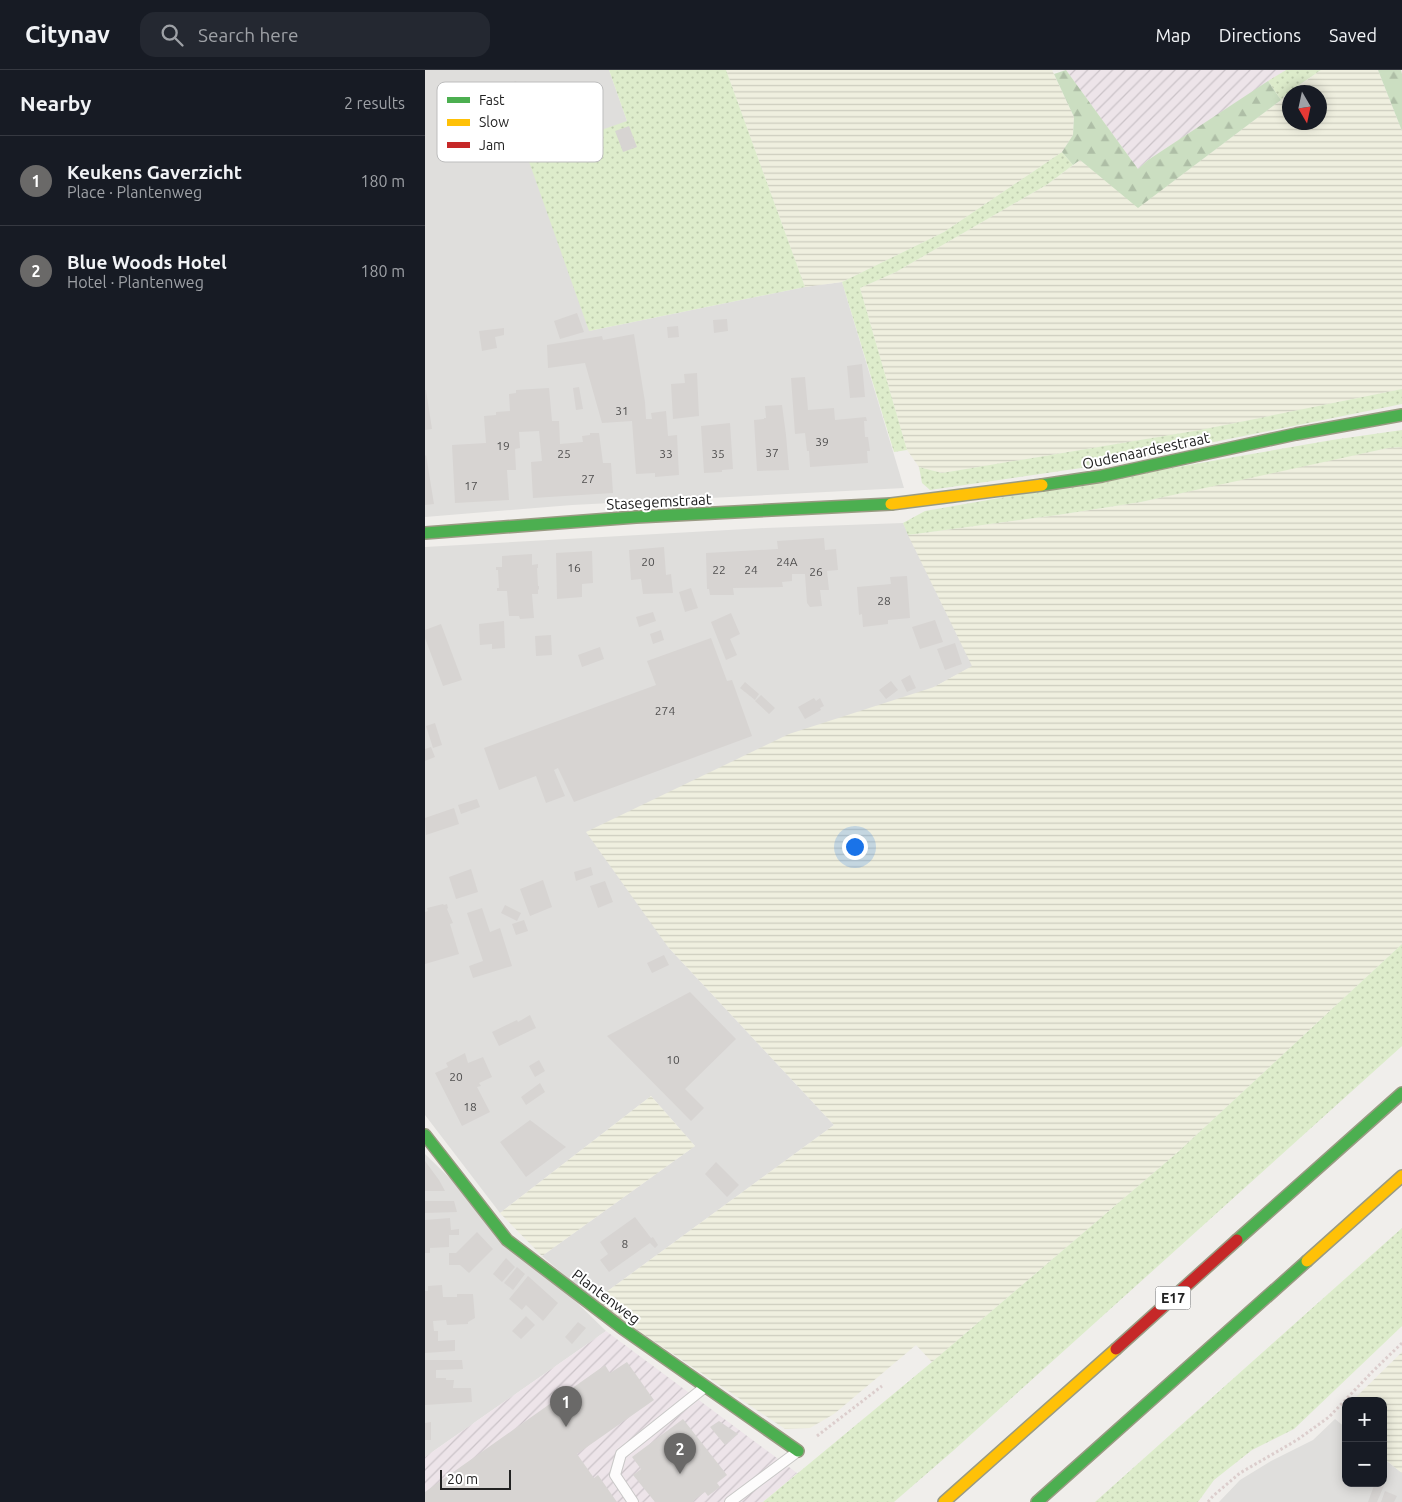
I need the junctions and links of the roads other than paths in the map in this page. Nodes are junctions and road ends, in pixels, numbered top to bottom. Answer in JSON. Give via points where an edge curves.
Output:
{"nodes":[{"id":1,"x":1402,"y":415,"type":"edge"},
{"id":2,"x":895,"y":504,"type":"joint"},
{"id":3,"x":425,"y":533,"type":"edge"},
{"id":4,"x":1402,"y":1093,"type":"edge"},
{"id":5,"x":425,"y":1135,"type":"edge"},
{"id":6,"x":1402,"y":1176,"type":"edge"},
{"id":7,"x":705,"y":1387,"type":"junction"},
{"id":8,"x":798,"y":1451,"type":"joint"},
{"id":9,"x":633,"y":1502,"type":"edge"},
{"id":10,"x":730,"y":1502,"type":"edge"},
{"id":11,"x":944,"y":1502,"type":"edge"},
{"id":12,"x":1037,"y":1502,"type":"edge"}],
"edges":[{"from":1,"to":2,"type":"main road","name":"Oudenaardsestraat","via":[[1102,476]]},
{"from":2,"to":3,"type":"main road","name":"Stasegemstraat"},
{"from":4,"to":11,"type":"main road","number":"E17"},
{"from":5,"to":7,"type":"main road","name":"Plantenweg","via":[[507,1240]]},
{"from":6,"to":12,"type":"main road"},
{"from":7,"to":8,"type":"main road","name":"Plantenweg"},
{"from":7,"to":9,"type":"lane","via":[[621,1454],[615,1475]]},
{"from":8,"to":10,"type":"lane"}]}
